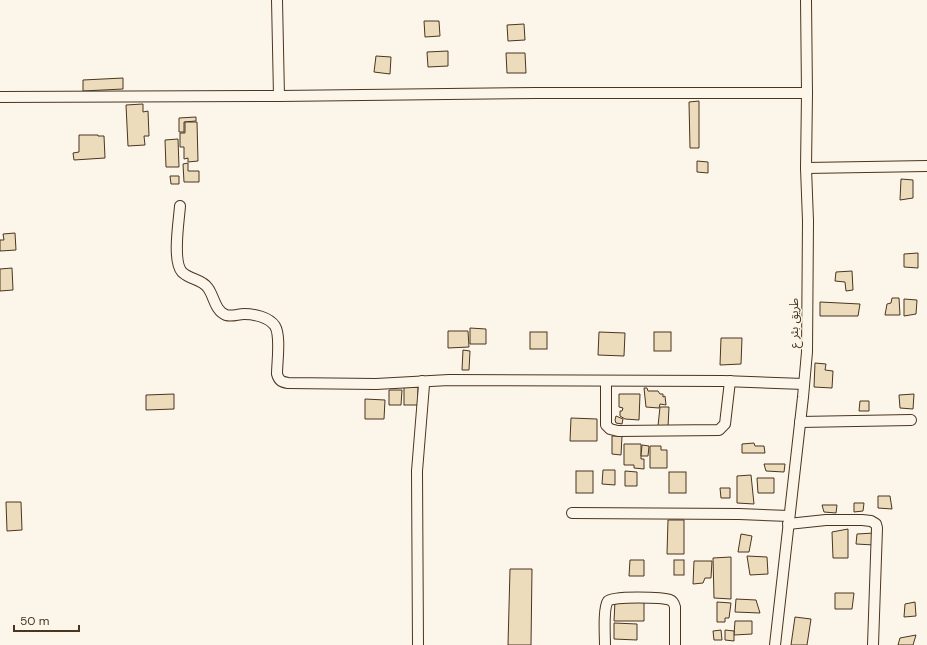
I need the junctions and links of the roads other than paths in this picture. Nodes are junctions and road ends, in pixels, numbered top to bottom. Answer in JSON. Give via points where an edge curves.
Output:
{"nodes":[{"id":1,"x":278,"y":0,"type":"edge"},
{"id":2,"x":806,"y":0,"type":"edge"},
{"id":3,"x":807,"y":93,"type":"junction"},
{"id":4,"x":279,"y":96,"type":"junction"},
{"id":5,"x":0,"y":97,"type":"edge"},
{"id":6,"x":927,"y":166,"type":"edge"},
{"id":7,"x":806,"y":168,"type":"junction"},
{"id":8,"x":180,"y":206,"type":"dead end"},
{"id":9,"x":422,"y":381,"type":"junction"},
{"id":10,"x":606,"y":381,"type":"junction"},
{"id":11,"x":730,"y":381,"type":"junction"},
{"id":12,"x":804,"y":384,"type":"junction"},
{"id":13,"x":911,"y":420,"type":"dead end"},
{"id":14,"x":800,"y":422,"type":"junction"},
{"id":15,"x":572,"y":513,"type":"dead end"},
{"id":16,"x":788,"y":520,"type":"junction"},
{"id":17,"x":418,"y":645,"type":"edge"},
{"id":18,"x":605,"y":645,"type":"edge"},
{"id":19,"x":675,"y":645,"type":"edge"},
{"id":20,"x":775,"y":645,"type":"edge"},
{"id":21,"x":873,"y":645,"type":"edge"}],
"edges":[{"from":1,"to":4,"type":"street"},
{"from":2,"to":3,"type":"street","name":"طريق بئر ع"},
{"from":3,"to":4,"type":"street","via":[[536,92]]},
{"from":3,"to":7,"type":"street","name":"طريق بئر ع"},
{"from":4,"to":5,"type":"street"},
{"from":6,"to":7,"type":"street"},
{"from":7,"to":12,"type":"street","name":"طريق بئر ع","via":[[807,352]]},
{"from":8,"to":9,"type":"street","via":[[177,252],[180,269],[190,278],[204,283],[209,288],[224,314],[257,316],[274,324],[277,333],[277,374],[282,382],[376,384]]},
{"from":9,"to":10,"type":"street"},
{"from":9,"to":17,"type":"street","via":[[424,385],[418,471]]},
{"from":10,"to":11,"type":"street"},
{"from":10,"to":11,"type":"street","via":[[606,425],[610,430],[625,431],[718,430],[725,424]]},
{"from":11,"to":12,"type":"street"},
{"from":12,"to":14,"type":"street","name":"طريق بئر ع"},
{"from":13,"to":14,"type":"street"},
{"from":14,"to":16,"type":"street","name":"طريق بئر ع"},
{"from":15,"to":16,"type":"street","via":[[732,514]]},
{"from":16,"to":20,"type":"street","name":"طريق بئر ع"},
{"from":16,"to":21,"type":"street","via":[[862,520],[876,524]]},
{"from":18,"to":19,"type":"street","via":[[608,601],[614,598],[662,598],[669,599],[675,607]]}]}
